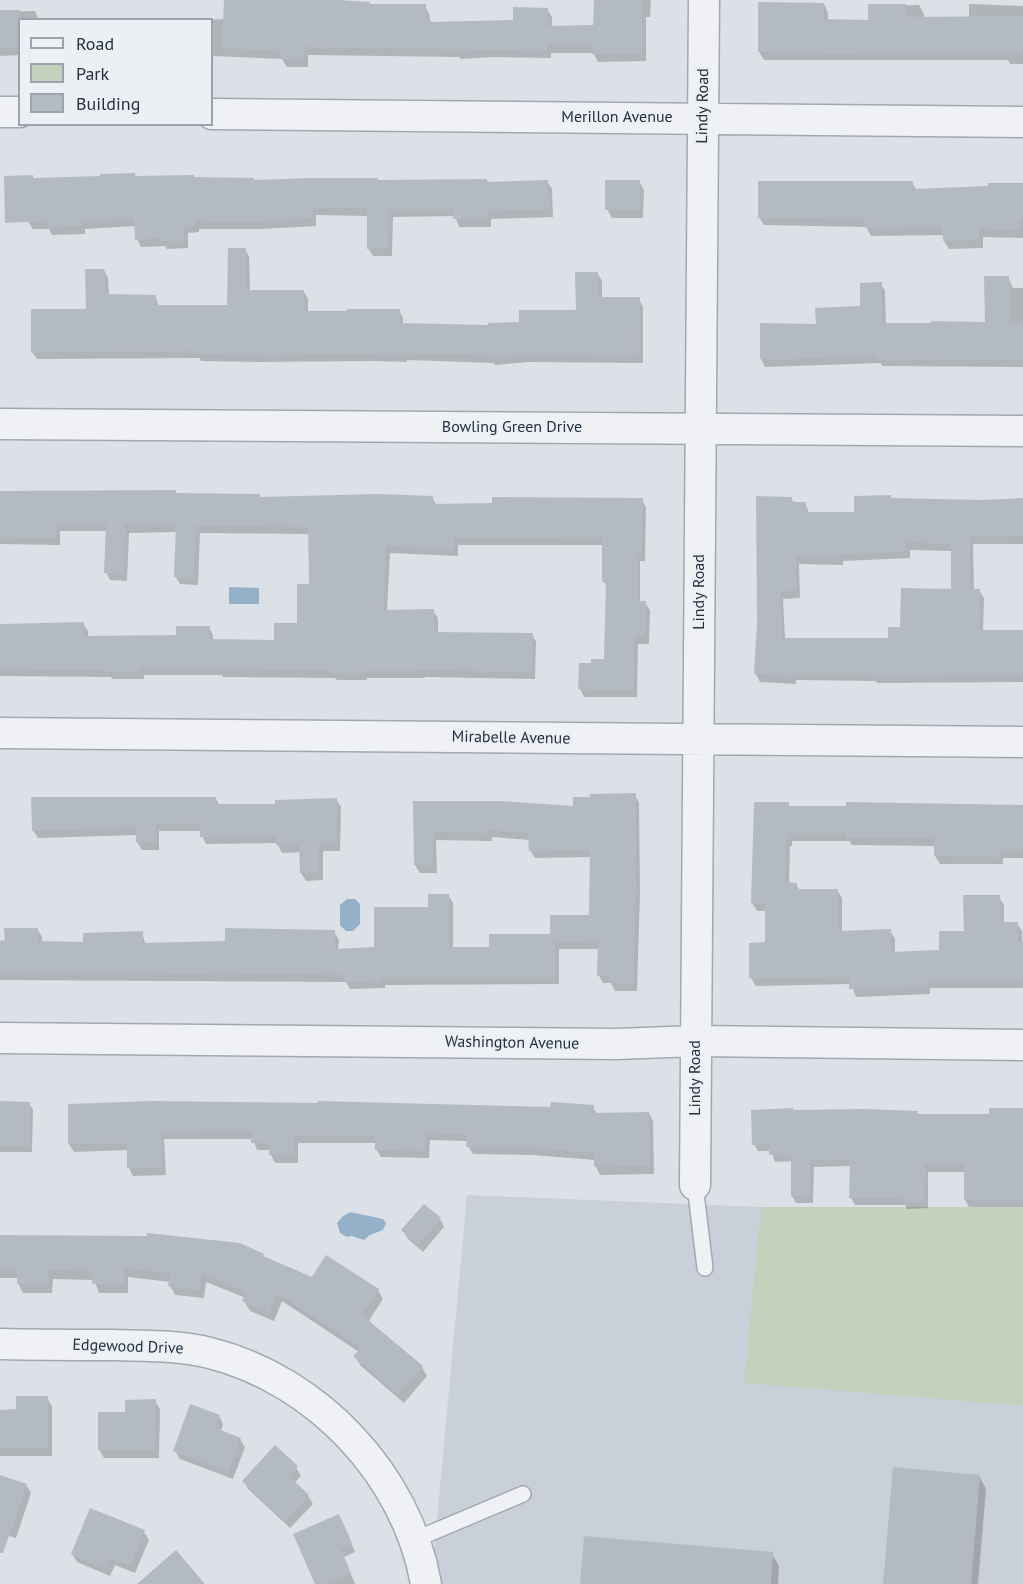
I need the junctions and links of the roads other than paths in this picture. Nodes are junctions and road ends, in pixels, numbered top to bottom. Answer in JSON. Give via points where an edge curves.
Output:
{"nodes":[{"id":1,"x":704,"y":0,"type":"edge"},
{"id":2,"x":0,"y":112,"type":"edge"},
{"id":3,"x":18,"y":112,"type":"edge"},
{"id":4,"x":213,"y":114,"type":"edge"},
{"id":5,"x":703,"y":118,"type":"junction"},
{"id":6,"x":1023,"y":122,"type":"edge"},
{"id":7,"x":0,"y":424,"type":"edge"},
{"id":8,"x":700,"y":429,"type":"junction"},
{"id":9,"x":1023,"y":431,"type":"edge"},
{"id":10,"x":0,"y":734,"type":"edge"},
{"id":11,"x":698,"y":740,"type":"junction"},
{"id":12,"x":1023,"y":742,"type":"edge"},
{"id":13,"x":0,"y":1038,"type":"edge"},
{"id":14,"x":696,"y":1041,"type":"junction"},
{"id":15,"x":1023,"y":1046,"type":"edge"},
{"id":16,"x":696,"y":1195,"type":"joint"},
{"id":17,"x":705,"y":1268,"type":"dead end"},
{"id":18,"x":0,"y":1344,"type":"edge"},
{"id":19,"x":523,"y":1494,"type":"dead end"},
{"id":20,"x":414,"y":1540,"type":"junction"},
{"id":21,"x":426,"y":1584,"type":"edge"}],
"edges":[{"from":1,"to":5,"type":"street","name":"Lindy Road"},
{"from":2,"to":3,"type":"street"},
{"from":4,"to":5,"type":"street","name":"Merillon Avenue"},
{"from":5,"to":6,"type":"street","name":"Merillon Avenue"},
{"from":5,"to":8,"type":"street","name":"Lindy Road"},
{"from":7,"to":8,"type":"street","name":"Bowling Green Drive"},
{"from":8,"to":9,"type":"street","name":"Bowling Green Drive"},
{"from":8,"to":11,"type":"street","name":"Lindy Road"},
{"from":10,"to":11,"type":"street","name":"Mirabelle Avenue"},
{"from":11,"to":12,"type":"street","name":"Mirabelle Avenue"},
{"from":11,"to":14,"type":"street","name":"Lindy Road"},
{"from":13,"to":14,"type":"street","name":"Washington Avenue","via":[[605,1044]]},
{"from":14,"to":15,"type":"street","name":"Washington Avenue"},
{"from":14,"to":16,"type":"street","name":"Lindy Road"},
{"from":16,"to":17,"type":"lane"},
{"from":18,"to":20,"type":"street","name":"Edgewood Drive","via":[[163,1346],[210,1353],[262,1372],[312,1401],[372,1460],[409,1524]]},
{"from":19,"to":20,"type":"lane"},
{"from":20,"to":21,"type":"street","name":"Edgewood Drive"}]}
